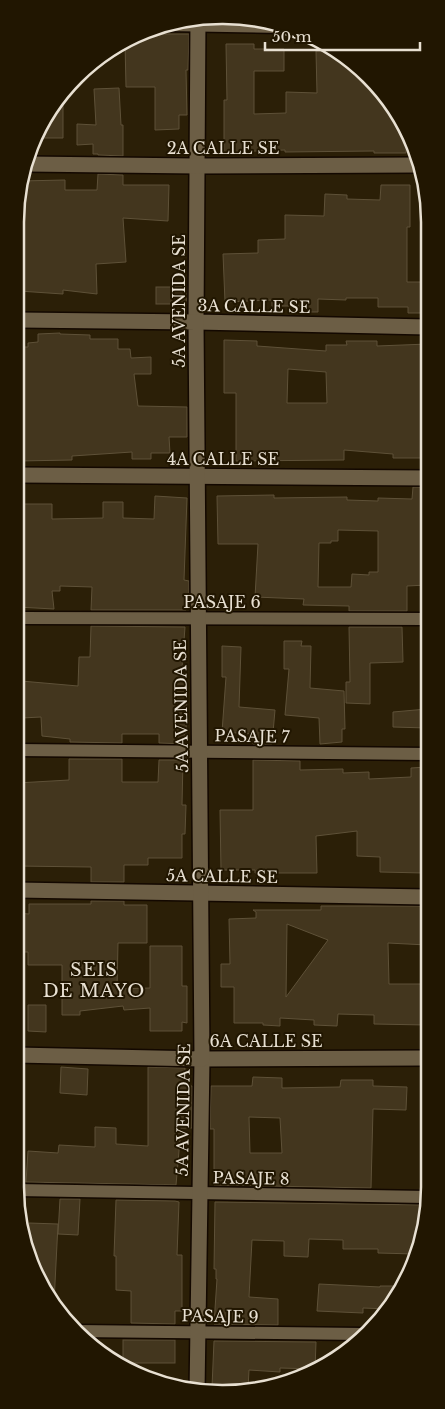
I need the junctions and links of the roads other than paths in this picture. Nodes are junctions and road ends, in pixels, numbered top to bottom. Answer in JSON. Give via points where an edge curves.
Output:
{"nodes":[{"id":1,"x":232,"y":24,"type":"edge"},
{"id":2,"x":198,"y":25,"type":"edge"},
{"id":3,"x":245,"y":25,"type":"edge"},
{"id":4,"x":33,"y":164,"type":"edge"},
{"id":5,"x":413,"y":165,"type":"edge"},
{"id":6,"x":197,"y":166,"type":"junction"},
{"id":7,"x":24,"y":320,"type":"edge"},
{"id":8,"x":196,"y":322,"type":"junction"},
{"id":9,"x":421,"y":327,"type":"edge"},
{"id":10,"x":24,"y":476,"type":"edge"},
{"id":11,"x":197,"y":476,"type":"junction"},
{"id":12,"x":421,"y":478,"type":"edge"},
{"id":13,"x":24,"y":618,"type":"edge"},
{"id":14,"x":198,"y":618,"type":"junction"},
{"id":15,"x":421,"y":618,"type":"edge"},
{"id":16,"x":24,"y":750,"type":"edge"},
{"id":17,"x":199,"y":751,"type":"junction"},
{"id":18,"x":421,"y":754,"type":"edge"},
{"id":19,"x":24,"y":890,"type":"edge"},
{"id":20,"x":201,"y":892,"type":"junction"},
{"id":21,"x":421,"y":897,"type":"edge"},
{"id":22,"x":24,"y":1055,"type":"edge"},
{"id":23,"x":421,"y":1058,"type":"edge"},
{"id":24,"x":202,"y":1059,"type":"junction"},
{"id":25,"x":24,"y":1190,"type":"edge"},
{"id":26,"x":199,"y":1193,"type":"junction"},
{"id":27,"x":421,"y":1197,"type":"edge"},
{"id":28,"x":86,"y":1331,"type":"edge"},
{"id":29,"x":198,"y":1332,"type":"junction"},
{"id":30,"x":356,"y":1334,"type":"edge"},
{"id":31,"x":197,"y":1384,"type":"edge"}],
"edges":[{"from":1,"to":3,"type":"lane"},
{"from":2,"to":6,"type":"street","name":"5A AVENIDA SE"},
{"from":4,"to":6,"type":"street","name":"2A CALLE SE"},
{"from":5,"to":6,"type":"street","name":"2A CALLE SE"},
{"from":6,"to":8,"type":"street","name":"5A AVENIDA SE"},
{"from":7,"to":8,"type":"street","name":"3A CALLE SE"},
{"from":8,"to":9,"type":"street","name":"3A CALLE SE"},
{"from":8,"to":11,"type":"street","name":"5A AVENIDA SE"},
{"from":10,"to":11,"type":"street","name":"4A CALLE SE"},
{"from":11,"to":12,"type":"street","name":"4A CALLE SE"},
{"from":11,"to":14,"type":"street","name":"5A AVENIDA SE"},
{"from":13,"to":14,"type":"lane","name":"PASAJE 6"},
{"from":14,"to":15,"type":"lane","name":"PASAJE 6"},
{"from":14,"to":17,"type":"street","name":"5A AVENIDA SE"},
{"from":16,"to":17,"type":"lane","name":"PASAJE 7"},
{"from":17,"to":18,"type":"lane","name":"PASAJE 7"},
{"from":17,"to":20,"type":"street","name":"5A AVENIDA SE"},
{"from":19,"to":20,"type":"street","name":"5A CALLE SE"},
{"from":20,"to":21,"type":"street","name":"5A CALLE SE"},
{"from":20,"to":24,"type":"street","name":"5A AVENIDA SE"},
{"from":22,"to":24,"type":"street","name":"6A CALLE SE"},
{"from":23,"to":24,"type":"street","name":"6A CALLE SE"},
{"from":24,"to":26,"type":"street","name":"5A AVENIDA SE"},
{"from":25,"to":26,"type":"lane","name":"PASAJE 8"},
{"from":26,"to":27,"type":"lane","name":"PASAJE 8"},
{"from":26,"to":29,"type":"street","name":"5A AVENIDA SE"},
{"from":28,"to":29,"type":"lane","name":"PASAJE 9"},
{"from":29,"to":30,"type":"lane","name":"PASAJE 9"},
{"from":29,"to":31,"type":"street","name":"5A AVENIDA SE"}]}
